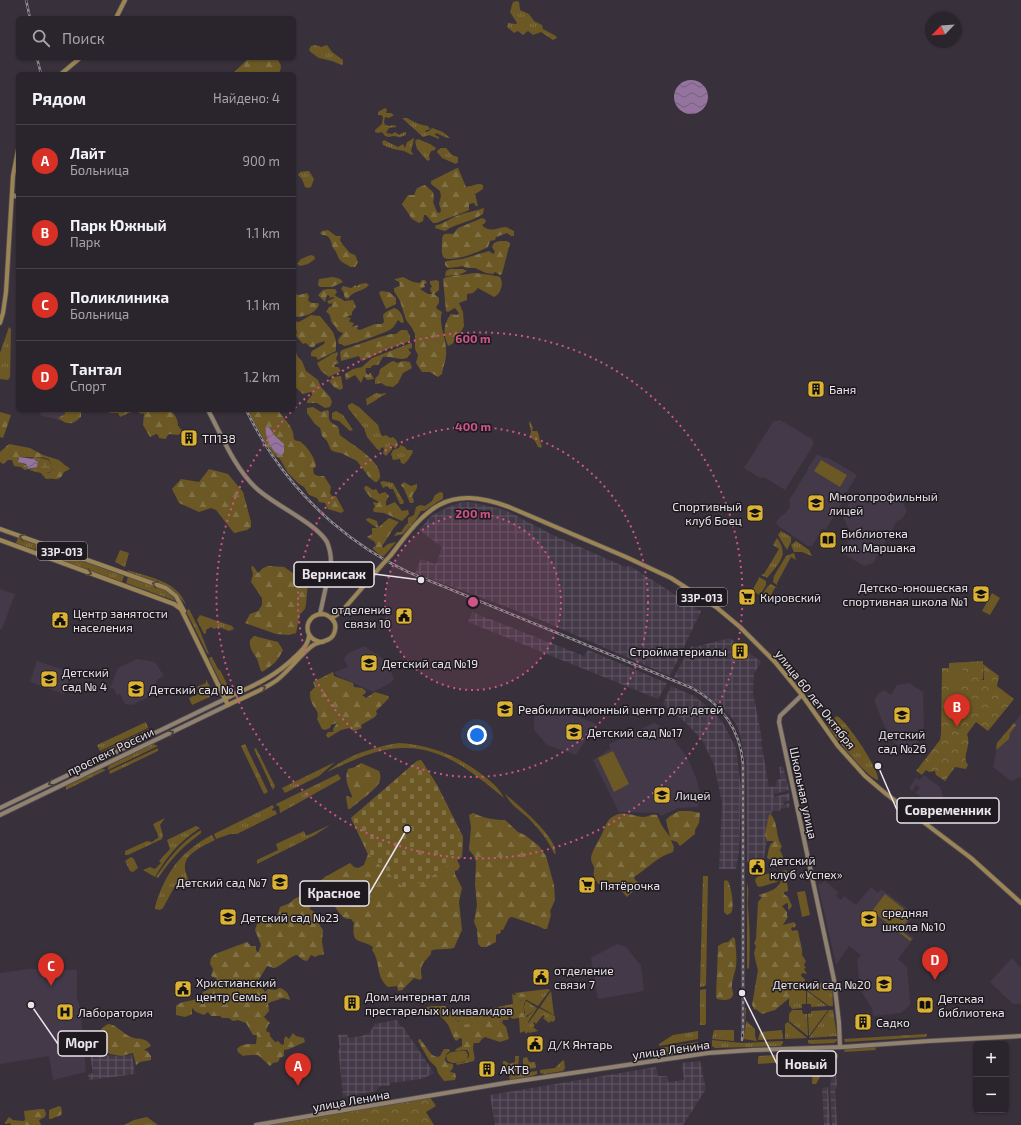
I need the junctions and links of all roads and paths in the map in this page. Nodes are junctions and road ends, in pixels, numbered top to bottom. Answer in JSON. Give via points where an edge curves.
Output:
{"nodes":[{"id":1,"x":125,"y":0,"type":"edge"},
{"id":2,"x":117,"y":16,"type":"edge"},
{"id":3,"x":78,"y":60,"type":"edge"},
{"id":4,"x":63,"y":72,"type":"edge"},
{"id":5,"x":16,"y":160,"type":"edge"},
{"id":6,"x":12,"y":195,"type":"junction"},
{"id":7,"x":16,"y":196,"type":"edge"},
{"id":8,"x":0,"y":323,"type":"edge"},
{"id":9,"x":209,"y":412,"type":"edge"},
{"id":10,"x":0,"y":529,"type":"edge"},
{"id":11,"x":0,"y":540,"type":"edge"},
{"id":12,"x":320,"y":614,"type":"junction"},
{"id":13,"x":332,"y":618,"type":"junction"},
{"id":14,"x":186,"y":619,"type":"junction"},
{"id":15,"x":309,"y":635,"type":"junction"},
{"id":16,"x":323,"y":642,"type":"junction"},
{"id":17,"x":802,"y":695,"type":"junction"},
{"id":18,"x":225,"y":700,"type":"junction"},
{"id":19,"x":228,"y":705,"type":"junction"},
{"id":20,"x":0,"y":808,"type":"edge"},
{"id":21,"x":0,"y":815,"type":"edge"},
{"id":22,"x":1021,"y":903,"type":"edge"},
{"id":23,"x":1021,"y":1036,"type":"edge"},
{"id":24,"x":840,"y":1048,"type":"junction"},
{"id":25,"x":256,"y":1125,"type":"edge"}],
"edges":[{"from":1,"to":2,"type":"main road"},
{"from":3,"to":4,"type":"main road"},
{"from":5,"to":6,"type":"main road"},
{"from":6,"to":7,"type":"main road"},
{"from":6,"to":8,"type":"main road","via":[[6,292]]},
{"from":9,"to":12,"type":"main road","via":[[237,463],[250,481],[268,498],[315,530],[327,542],[331,563]]},
{"from":14,"to":10,"type":"main road","number":"33Р-013","one_way":true,"via":[[178,598],[166,588]]},
{"from":11,"to":14,"type":"main road","number":"33Р-013","one_way":true,"via":[[170,601],[179,607]]},
{"from":12,"to":13,"type":"main road"},
{"from":12,"to":15,"type":"main road","via":[[308,622]]},
{"from":13,"to":16,"type":"main road","via":[[336,629],[331,639]]},
{"from":13,"to":17,"type":"main road","name":"улица 60 лет Октября","number":"33Р-013","bridge":true,"via":[[342,611],[427,512],[451,500],[483,499],[498,503],[671,578],[716,607],[745,632],[775,662]]},
{"from":14,"to":18,"type":"main road","number":"33Р-013"},
{"from":15,"to":16,"type":"main road","via":[[314,640]]},
{"from":15,"to":18,"type":"main road","via":[[307,646],[280,670]]},
{"from":19,"to":16,"type":"main road","one_way":true,"via":[[272,683],[288,671],[313,645]]},
{"from":17,"to":22,"type":"main road","name":"улица 60 лет Октября","number":"33Р-013","via":[[838,746],[865,776],[971,858]]},
{"from":17,"to":24,"type":"main road","name":"Школьная улица","via":[[780,716],[779,722],[834,980]]},
{"from":18,"to":19,"type":"main road","number":"33Р-013"},
{"from":18,"to":20,"type":"main road","name":"проспект России","one_way":true},
{"from":21,"to":19,"type":"main road","name":"проспект России","one_way":true},
{"from":23,"to":24,"type":"main road","name":"улица Ленина"},
{"from":24,"to":25,"type":"main road","name":"улица Ленина","via":[[708,1053],[505,1083]]}]}
